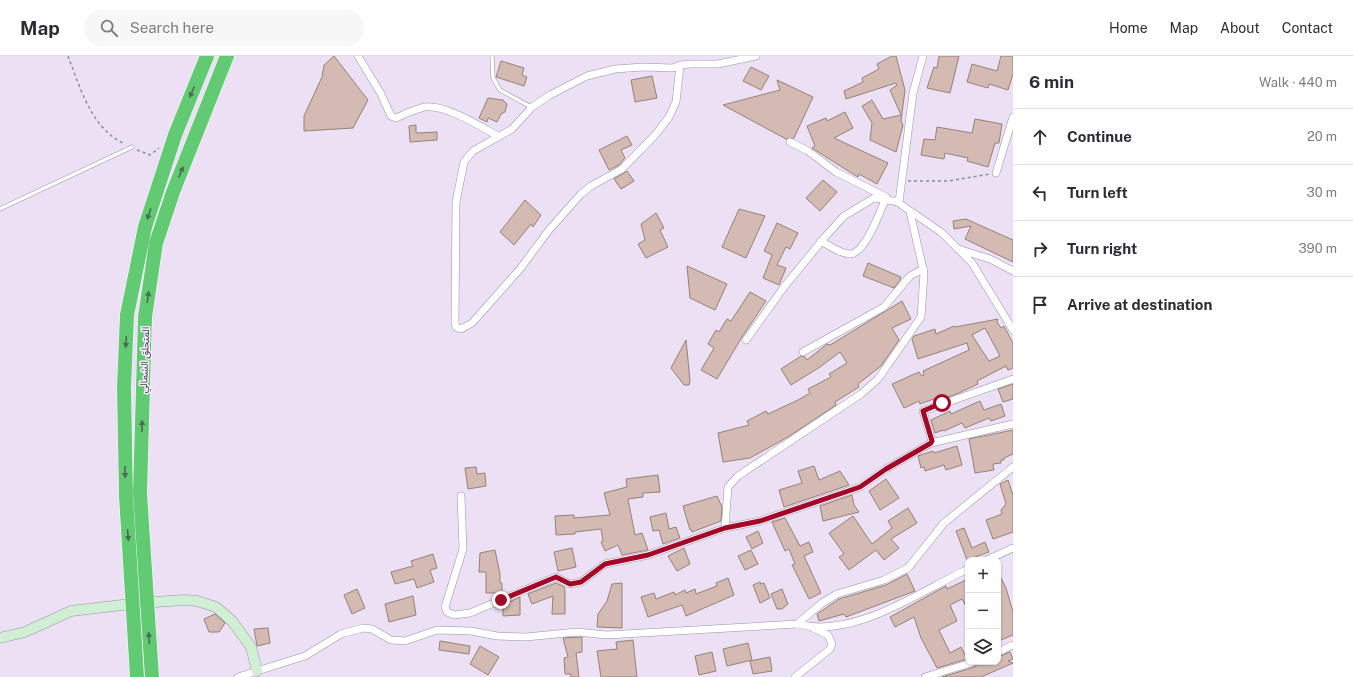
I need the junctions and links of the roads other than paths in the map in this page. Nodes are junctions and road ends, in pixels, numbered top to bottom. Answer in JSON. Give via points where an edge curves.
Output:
{"nodes":[{"id":1,"x":207,"y":56,"type":"edge"},
{"id":2,"x":227,"y":56,"type":"edge"},
{"id":3,"x":358,"y":56,"type":"edge"},
{"id":4,"x":492,"y":56,"type":"edge"},
{"id":5,"x":756,"y":56,"type":"edge"},
{"id":6,"x":923,"y":56,"type":"edge"},
{"id":7,"x":680,"y":64,"type":"junction"},
{"id":8,"x":532,"y":107,"type":"junction"},
{"id":9,"x":1013,"y":117,"type":"edge"},
{"id":10,"x":498,"y":136,"type":"junction"},
{"id":11,"x":790,"y":142,"type":"dead end"},
{"id":12,"x":132,"y":147,"type":"road end"},
{"id":13,"x":996,"y":173,"type":"road end"},
{"id":14,"x":885,"y":200,"type":"junction"},
{"id":15,"x":899,"y":202,"type":"junction"},
{"id":16,"x":0,"y":209,"type":"edge"},
{"id":17,"x":910,"y":212,"type":"junction"},
{"id":18,"x":821,"y":240,"type":"junction"},
{"id":19,"x":958,"y":249,"type":"junction"},
{"id":20,"x":923,"y":269,"type":"junction"},
{"id":21,"x":1013,"y":271,"type":"edge"},
{"id":22,"x":1013,"y":330,"type":"edge"},
{"id":23,"x":746,"y":340,"type":"dead end"},
{"id":24,"x":803,"y":352,"type":"dead end"},
{"id":25,"x":1013,"y":379,"type":"edge"},
{"id":26,"x":1013,"y":424,"type":"edge"},
{"id":27,"x":931,"y":443,"type":"junction"},
{"id":28,"x":1013,"y":467,"type":"edge"},
{"id":29,"x":461,"y":496,"type":"dead end"},
{"id":30,"x":725,"y":528,"type":"junction"},
{"id":31,"x":1013,"y":548,"type":"edge"},
{"id":32,"x":994,"y":557,"type":"edge"},
{"id":33,"x":965,"y":571,"type":"edge"},
{"id":34,"x":797,"y":624,"type":"junction"},
{"id":35,"x":812,"y":628,"type":"junction"},
{"id":36,"x":0,"y":638,"type":"edge"},
{"id":37,"x":1013,"y":645,"type":"edge"},
{"id":38,"x":1001,"y":651,"type":"edge"},
{"id":39,"x":965,"y":665,"type":"edge"},
{"id":40,"x":258,"y":674,"type":"edge"},
{"id":41,"x":138,"y":677,"type":"edge"},
{"id":42,"x":152,"y":677,"type":"edge"},
{"id":43,"x":238,"y":677,"type":"edge"},
{"id":44,"x":795,"y":677,"type":"edge"},
{"id":45,"x":925,"y":677,"type":"edge"}],
"edges":[{"from":1,"to":41,"type":"highway","name":"المتحلق الشمالي","one_way":true,"bridge":true,"via":[[175,134],[145,227],[127,315],[124,387],[126,496]]},
{"from":42,"to":2,"type":"highway","name":"المتحلق الشمالي","one_way":true,"bridge":true,"via":[[140,493],[145,317],[156,243],[173,192]]},
{"from":3,"to":10,"type":"street","via":[[391,116],[396,118],[426,107],[437,107]]},
{"from":4,"to":8,"type":"lane","via":[[493,78],[500,90]]},
{"from":5,"to":7,"type":"street","via":[[718,64]]},
{"from":6,"to":15,"type":"street","via":[[913,93]]},
{"from":7,"to":8,"type":"street","via":[[673,68],[635,67],[596,74],[578,80]]},
{"from":7,"to":10,"type":"street","via":[[676,102],[669,117],[656,134],[622,169],[581,194],[498,295],[462,330],[456,327],[455,322],[456,202],[460,178],[464,162],[473,151]]},
{"from":8,"to":10,"type":"street","via":[[512,129]]},
{"from":9,"to":13,"type":"street"},
{"from":11,"to":15,"type":"street","via":[[808,151],[836,172],[873,192]]},
{"from":12,"to":16,"type":"lane"},
{"from":14,"to":15,"type":"street"},
{"from":14,"to":18,"type":"street","via":[[874,198],[844,216]]},
{"from":14,"to":18,"type":"street","via":[[865,242],[856,253],[836,250]]},
{"from":15,"to":17,"type":"street"},
{"from":17,"to":19,"type":"street","via":[[942,233]]},
{"from":17,"to":20,"type":"street"},
{"from":18,"to":23,"type":"street"},
{"from":19,"to":21,"type":"street","via":[[990,259]]},
{"from":19,"to":22,"type":"street","via":[[972,263]]},
{"from":20,"to":24,"type":"street","via":[[910,276],[884,307]]},
{"from":20,"to":30,"type":"street","via":[[921,317],[878,379],[861,394],[738,476],[728,487]]},
{"from":25,"to":27,"type":"street","via":[[923,411]]},
{"from":26,"to":27,"type":"street"},
{"from":27,"to":30,"type":"street","via":[[860,487],[766,519]]},
{"from":28,"to":34,"type":"street","via":[[944,523],[908,568],[884,580],[837,594]]},
{"from":29,"to":30,"type":"street","via":[[463,549],[446,607],[446,612],[454,615],[470,614],[556,577],[570,584],[581,582],[605,564],[648,555]]},
{"from":31,"to":32,"type":"street"},
{"from":33,"to":35,"type":"street","via":[[875,616],[845,624]]},
{"from":34,"to":35,"type":"street"},
{"from":34,"to":40,"type":"street","via":[[607,635],[577,632],[526,637],[437,630],[405,641],[391,640],[372,629],[364,628],[341,634],[306,656]]},
{"from":35,"to":44,"type":"street","via":[[828,635],[832,644],[830,649]]},
{"from":36,"to":40,"type":"street","via":[[25,632],[71,611],[139,603],[197,601],[216,607],[232,620],[251,647]]},
{"from":37,"to":38,"type":"street"},
{"from":39,"to":45,"type":"street"},
{"from":40,"to":43,"type":"street"}]}
